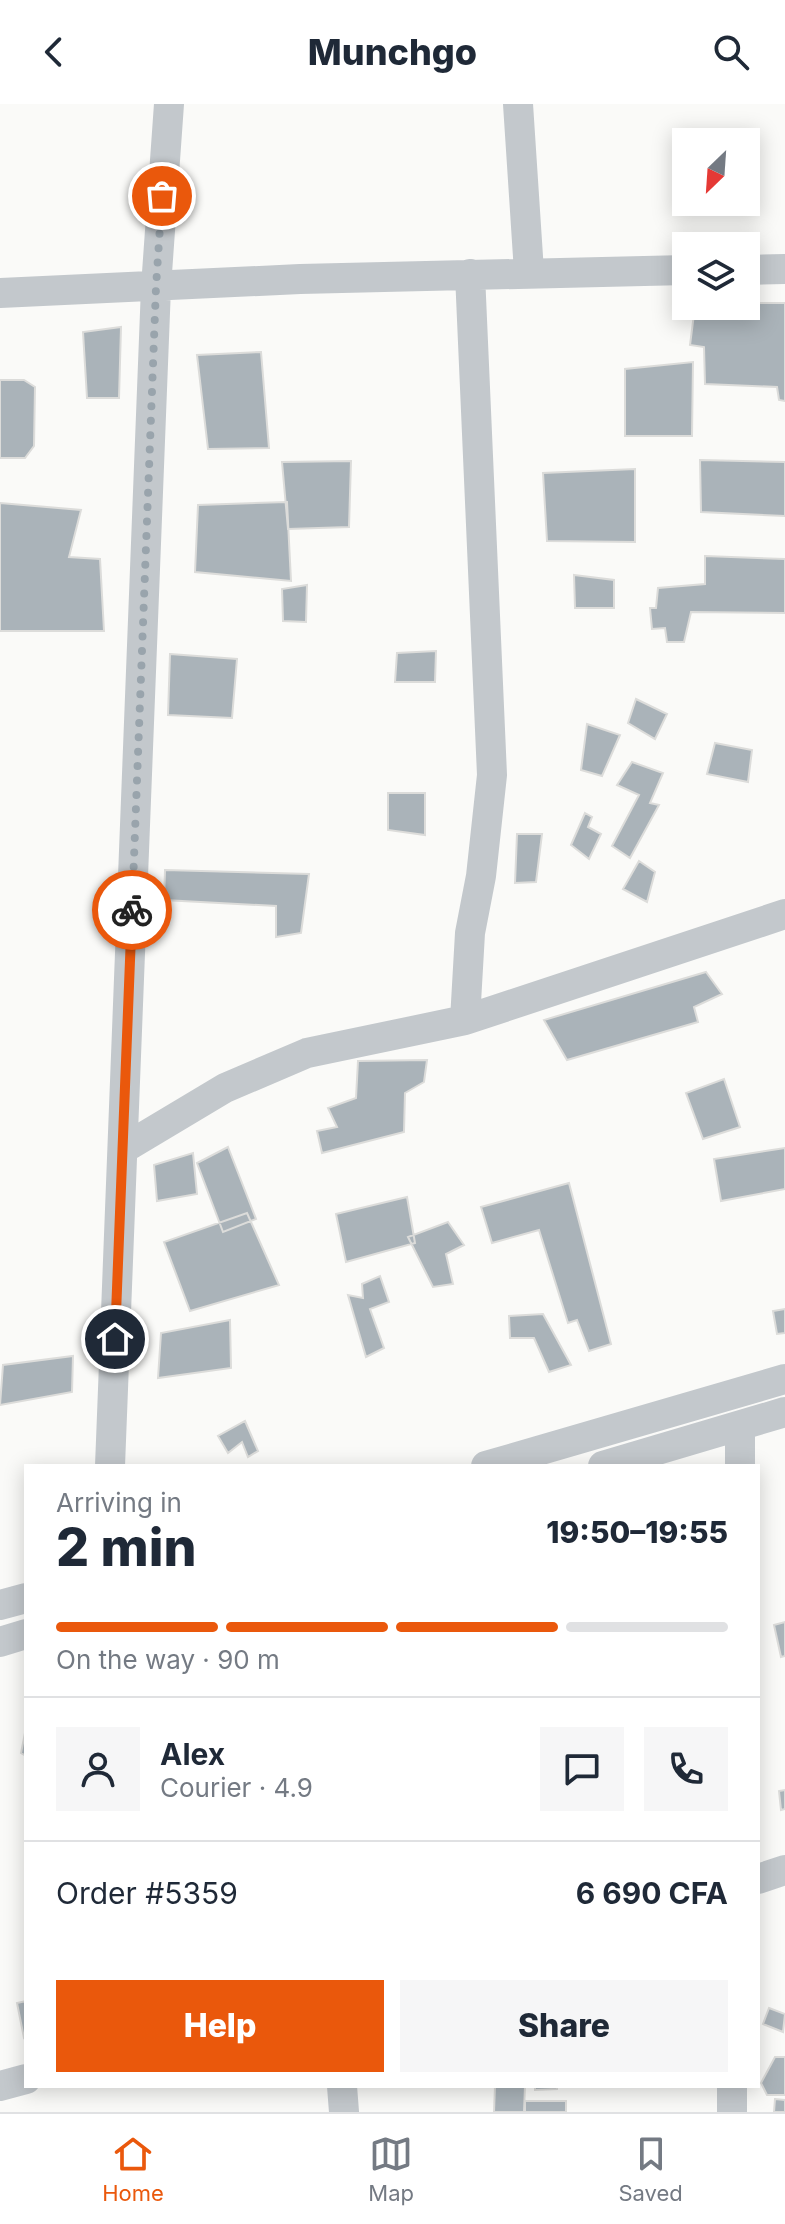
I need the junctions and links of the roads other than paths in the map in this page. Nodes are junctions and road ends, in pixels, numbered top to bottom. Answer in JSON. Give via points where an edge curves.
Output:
{"nodes":[{"id":1,"x":169,"y":104,"type":"edge"},
{"id":2,"x":518,"y":104,"type":"edge"},
{"id":3,"x":785,"y":269,"type":"edge"},
{"id":4,"x":672,"y":270,"type":"edge"},
{"id":5,"x":760,"y":270,"type":"edge"},
{"id":6,"x":529,"y":272,"type":"junction"},
{"id":7,"x":470,"y":274,"type":"junction"},
{"id":8,"x":156,"y":287,"type":"junction"},
{"id":9,"x":0,"y":293,"type":"edge"},
{"id":10,"x":785,"y":914,"type":"edge"},
{"id":11,"x":465,"y":1020,"type":"junction"},
{"id":12,"x":123,"y":1149,"type":"junction"},
{"id":13,"x":785,"y":1379,"type":"edge"},
{"id":14,"x":785,"y":1412,"type":"edge"},
{"id":15,"x":740,"y":1426,"type":"junction"},
{"id":16,"x":110,"y":1464,"type":"edge"},
{"id":17,"x":493,"y":1464,"type":"edge"},
{"id":18,"x":610,"y":1464,"type":"edge"},
{"id":19,"x":740,"y":1464,"type":"edge"},
{"id":20,"x":24,"y":1599,"type":"edge"},
{"id":21,"x":0,"y":1605,"type":"edge"},
{"id":22,"x":24,"y":1635,"type":"edge"},
{"id":23,"x":0,"y":1642,"type":"edge"},
{"id":24,"x":785,"y":1870,"type":"edge"},
{"id":25,"x":760,"y":1878,"type":"edge"},
{"id":26,"x":24,"y":2080,"type":"edge"},
{"id":27,"x":0,"y":2086,"type":"edge"},
{"id":28,"x":342,"y":2088,"type":"edge"},
{"id":29,"x":732,"y":2088,"type":"edge"},
{"id":30,"x":344,"y":2112,"type":"edge"},
{"id":31,"x":732,"y":2112,"type":"edge"}],
"edges":[{"from":1,"to":8,"type":"street"},
{"from":2,"to":6,"type":"street"},
{"from":3,"to":5,"type":"street"},
{"from":4,"to":6,"type":"street"},
{"from":6,"to":7,"type":"street"},
{"from":7,"to":8,"type":"street"},
{"from":7,"to":11,"type":"street","via":[[492,775],[470,933]]},
{"from":8,"to":9,"type":"street"},
{"from":8,"to":12,"type":"street"},
{"from":10,"to":11,"type":"street"},
{"from":11,"to":12,"type":"street","via":[[307,1053],[225,1088]]},
{"from":12,"to":16,"type":"street"},
{"from":13,"to":17,"type":"street"},
{"from":14,"to":15,"type":"street"},
{"from":15,"to":18,"type":"street"},
{"from":15,"to":19,"type":"street"},
{"from":20,"to":21,"type":"street"},
{"from":22,"to":23,"type":"street"},
{"from":24,"to":25,"type":"street"},
{"from":26,"to":27,"type":"street"},
{"from":28,"to":30,"type":"street"},
{"from":29,"to":31,"type":"street"}]}
